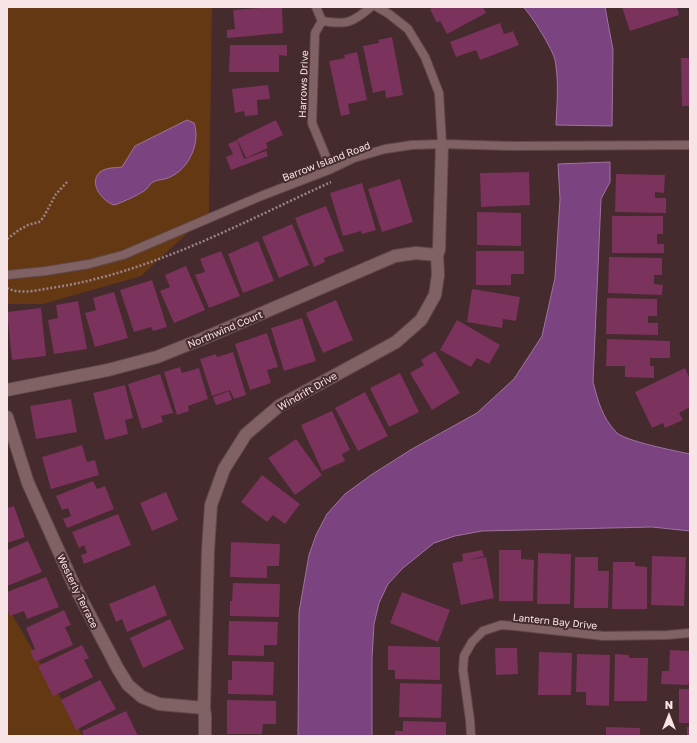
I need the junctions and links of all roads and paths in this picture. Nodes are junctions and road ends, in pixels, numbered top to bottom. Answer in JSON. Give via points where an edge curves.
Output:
{"nodes":[{"id":1,"x":316,"y":7,"type":"edge"},
{"id":2,"x":371,"y":7,"type":"edge"},
{"id":3,"x":377,"y":7,"type":"edge"},
{"id":4,"x":322,"y":21,"type":"junction"},
{"id":5,"x":442,"y":144,"type":"junction"},
{"id":6,"x":690,"y":145,"type":"edge"},
{"id":7,"x":331,"y":169,"type":"junction"},
{"id":8,"x":68,"y":181,"type":"dead end"},
{"id":9,"x":7,"y":239,"type":"edge"},
{"id":10,"x":437,"y":255,"type":"junction"},
{"id":11,"x":7,"y":275,"type":"edge"},
{"id":12,"x":7,"y":288,"type":"edge"},
{"id":13,"x":7,"y":390,"type":"edge"},
{"id":14,"x":7,"y":417,"type":"edge"},
{"id":15,"x":690,"y":632,"type":"edge"},
{"id":16,"x":204,"y":708,"type":"junction"},
{"id":17,"x":205,"y":736,"type":"edge"},
{"id":18,"x":471,"y":736,"type":"edge"}],
"edges":[{"from":1,"to":4,"type":"lane"},
{"from":2,"to":4,"type":"lane","via":[[357,19],[341,24]]},
{"from":3,"to":5,"type":"lane","via":[[408,28],[425,57],[439,93]]},
{"from":4,"to":7,"type":"lane","name":"Harrows Drive","via":[[315,33],[312,122]]},
{"from":5,"to":6,"type":"lane","name":"Barrow Island Road"},
{"from":5,"to":7,"type":"lane","name":"Barrow Island Road","via":[[385,148]]},
{"from":5,"to":10,"type":"street","name":"Windrift Drive"},
{"from":7,"to":11,"type":"lane","name":"Barrow Island Road","via":[[123,254],[89,264]]},
{"from":7,"to":12,"type":"path","via":[[340,178],[148,264],[77,284],[24,292]]},
{"from":8,"to":9,"type":"path","via":[[56,194],[39,222],[24,227]]},
{"from":10,"to":13,"type":"street","name":"Northwind Court","via":[[416,253],[396,256],[157,357],[102,372]]},
{"from":10,"to":16,"type":"street","name":"Windrift Drive","via":[[438,275],[434,295],[421,320],[396,342],[279,406],[246,434],[224,469],[211,505]]},
{"from":14,"to":16,"type":"street","name":"Westerly Terrace","via":[[28,483],[74,585],[128,685],[142,697],[159,704]]},
{"from":15,"to":18,"type":"lane","name":"Lantern Bay Drive","via":[[604,636],[501,625],[483,631],[472,642],[464,656],[463,670]]},
{"from":16,"to":17,"type":"street","name":"Windrift Drive"}]}
